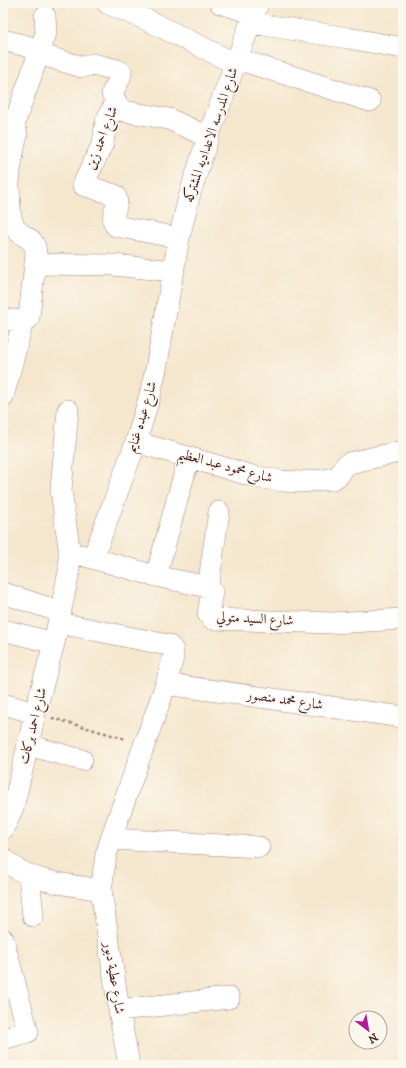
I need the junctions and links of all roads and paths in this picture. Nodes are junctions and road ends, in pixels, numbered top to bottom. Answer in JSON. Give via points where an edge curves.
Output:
{"nodes":[{"id":1,"x":107,"y":3,"type":"edge"},
{"id":2,"x":220,"y":3,"type":"edge"},
{"id":3,"x":254,"y":13,"type":"edge"},
{"id":4,"x":45,"y":16,"type":"dead end"},
{"id":5,"x":3,"y":40,"type":"edge"},
{"id":6,"x":403,"y":48,"type":"edge"},
{"id":7,"x":39,"y":54,"type":"junction"},
{"id":8,"x":237,"y":61,"type":"junction"},
{"id":9,"x":370,"y":101,"type":"dead end"},
{"id":10,"x":112,"y":109,"type":"junction"},
{"id":11,"x":11,"y":130,"type":"edge"},
{"id":12,"x":208,"y":137,"type":"junction"},
{"id":13,"x":6,"y":202,"type":"edge"},
{"id":14,"x":179,"y":238,"type":"junction"},
{"id":15,"x":35,"y":264,"type":"junction"},
{"id":16,"x":174,"y":270,"type":"junction"},
{"id":17,"x":13,"y":320,"type":"edge"},
{"id":18,"x":6,"y":372,"type":"edge"},
{"id":19,"x":3,"y":397,"type":"edge"},
{"id":20,"x":68,"y":410,"type":"dead end"},
{"id":21,"x":136,"y":442,"type":"junction"},
{"id":22,"x":403,"y":451,"type":"edge"},
{"id":23,"x":189,"y":457,"type":"junction"},
{"id":24,"x":219,"y":512,"type":"dead end"},
{"id":25,"x":69,"y":552,"type":"junction"},
{"id":26,"x":93,"y":558,"type":"junction"},
{"id":27,"x":156,"y":576,"type":"junction"},
{"id":28,"x":208,"y":587,"type":"junction"},
{"id":29,"x":3,"y":593,"type":"edge"},
{"id":30,"x":60,"y":617,"type":"junction"},
{"id":31,"x":403,"y":618,"type":"edge"},
{"id":32,"x":3,"y":630,"type":"edge"},
{"id":33,"x":54,"y":643,"type":"junction"},
{"id":34,"x":166,"y":684,"type":"junction"},
{"id":35,"x":3,"y":704,"type":"edge"},
{"id":36,"x":35,"y":713,"type":"junction"},
{"id":37,"x":403,"y":717,"type":"edge"},
{"id":38,"x":145,"y":745,"type":"junction"},
{"id":39,"x":28,"y":746,"type":"junction"},
{"id":40,"x":82,"y":760,"type":"dead end"},
{"id":41,"x":3,"y":829,"type":"edge"},
{"id":42,"x":111,"y":839,"type":"junction"},
{"id":43,"x":259,"y":847,"type":"dead end"},
{"id":44,"x":3,"y":858,"type":"edge"},
{"id":45,"x":29,"y":876,"type":"junction"},
{"id":46,"x":101,"y":890,"type":"junction"},
{"id":47,"x":33,"y":916,"type":"dead end"},
{"id":48,"x":3,"y":939,"type":"edge"},
{"id":49,"x":230,"y":998,"type":"dead end"},
{"id":50,"x":119,"y":1010,"type":"junction"},
{"id":51,"x":3,"y":1039,"type":"edge"},
{"id":52,"x":129,"y":1065,"type":"edge"}],
"edges":[{"from":1,"to":8,"type":"street"},
{"from":2,"to":3,"type":"street"},
{"from":3,"to":6,"type":"street"},
{"from":3,"to":8,"type":"street","name":"شارع المدرسه الاعداديه المشتركه"},
{"from":4,"to":7,"type":"street","via":[[46,33]]},
{"from":5,"to":7,"type":"street","via":[[34,48]]},
{"from":7,"to":10,"type":"street","name":"شارع احمد زين","via":[[82,67],[93,64],[121,72],[112,93],[116,102]]},
{"from":7,"to":11,"type":"street"},
{"from":8,"to":9,"type":"street"},
{"from":8,"to":12,"type":"street","name":"شارع المدرسه الاعداديه المشتركه"},
{"from":10,"to":12,"type":"street","via":[[169,119]]},
{"from":10,"to":14,"type":"street","name":"شارع احمد زين","via":[[106,121],[103,143],[83,185],[115,195],[117,201],[113,220],[116,226]]},
{"from":11,"to":13,"type":"street"},
{"from":12,"to":14,"type":"street","name":"شارع المدرسه الاعداديه المشتركه","via":[[188,197]]},
{"from":13,"to":15,"type":"street","via":[[14,226],[33,241],[36,247]]},
{"from":14,"to":16,"type":"street","name":"شارع المدرسه الاعداديه المشتركه"},
{"from":15,"to":16,"type":"street","via":[[113,265]]},
{"from":15,"to":17,"type":"street","via":[[29,317]]},
{"from":16,"to":21,"type":"street","name":"شارع عبده غنايم","via":[[149,401]]},
{"from":17,"to":18,"type":"street"},
{"from":18,"to":19,"type":"street"},
{"from":20,"to":25,"type":"street","name":"شارع احمد بركات","via":[[61,490]]},
{"from":21,"to":23,"type":"street","name":"شارع محمود عبد العظيم"},
{"from":21,"to":26,"type":"street","name":"شارع عبده غنايم"},
{"from":22,"to":23,"type":"street","name":"شارع محمود عبد العظيم","via":[[349,462],[333,479],[300,482],[256,477]]},
{"from":23,"to":27,"type":"street"},
{"from":24,"to":28,"type":"street"},
{"from":25,"to":26,"type":"street"},
{"from":25,"to":30,"type":"street","name":"شارع احمد بركات","via":[[70,571]]},
{"from":26,"to":27,"type":"street"},
{"from":27,"to":28,"type":"street"},
{"from":28,"to":31,"type":"street","name":"شارع السيد متولي","via":[[212,592],[208,614],[213,619],[339,622]]},
{"from":29,"to":30,"type":"street"},
{"from":30,"to":33,"type":"street","name":"شارع احمد بركات"},
{"from":30,"to":34,"type":"street","name":"شارع عطية دبور","via":[[168,645],[173,650],[173,657]]},
{"from":32,"to":33,"type":"street"},
{"from":33,"to":36,"type":"street","name":"شارع احمد بركات"},
{"from":34,"to":37,"type":"street","name":"شارع محمد منصور"},
{"from":34,"to":38,"type":"street","name":"شارع عطية دبور"},
{"from":35,"to":36,"type":"street"},
{"from":36,"to":38,"type":"path"},
{"from":36,"to":39,"type":"street","name":"شارع احمد بركات"},
{"from":38,"to":42,"type":"street","name":"شارع عطية دبور"},
{"from":39,"to":40,"type":"street"},
{"from":39,"to":41,"type":"street","name":"شارع احمد بركات","via":[[13,808]]},
{"from":42,"to":43,"type":"street"},
{"from":42,"to":46,"type":"street","name":"شارع عطية دبور"},
{"from":44,"to":45,"type":"street"},
{"from":45,"to":46,"type":"street"},
{"from":45,"to":47,"type":"street"},
{"from":46,"to":50,"type":"street","name":"شارع عطية دبور"},
{"from":48,"to":51,"type":"street","via":[[28,1032]]},
{"from":49,"to":50,"type":"street"},
{"from":50,"to":52,"type":"street","name":"شارع عطية دبور"}]}
